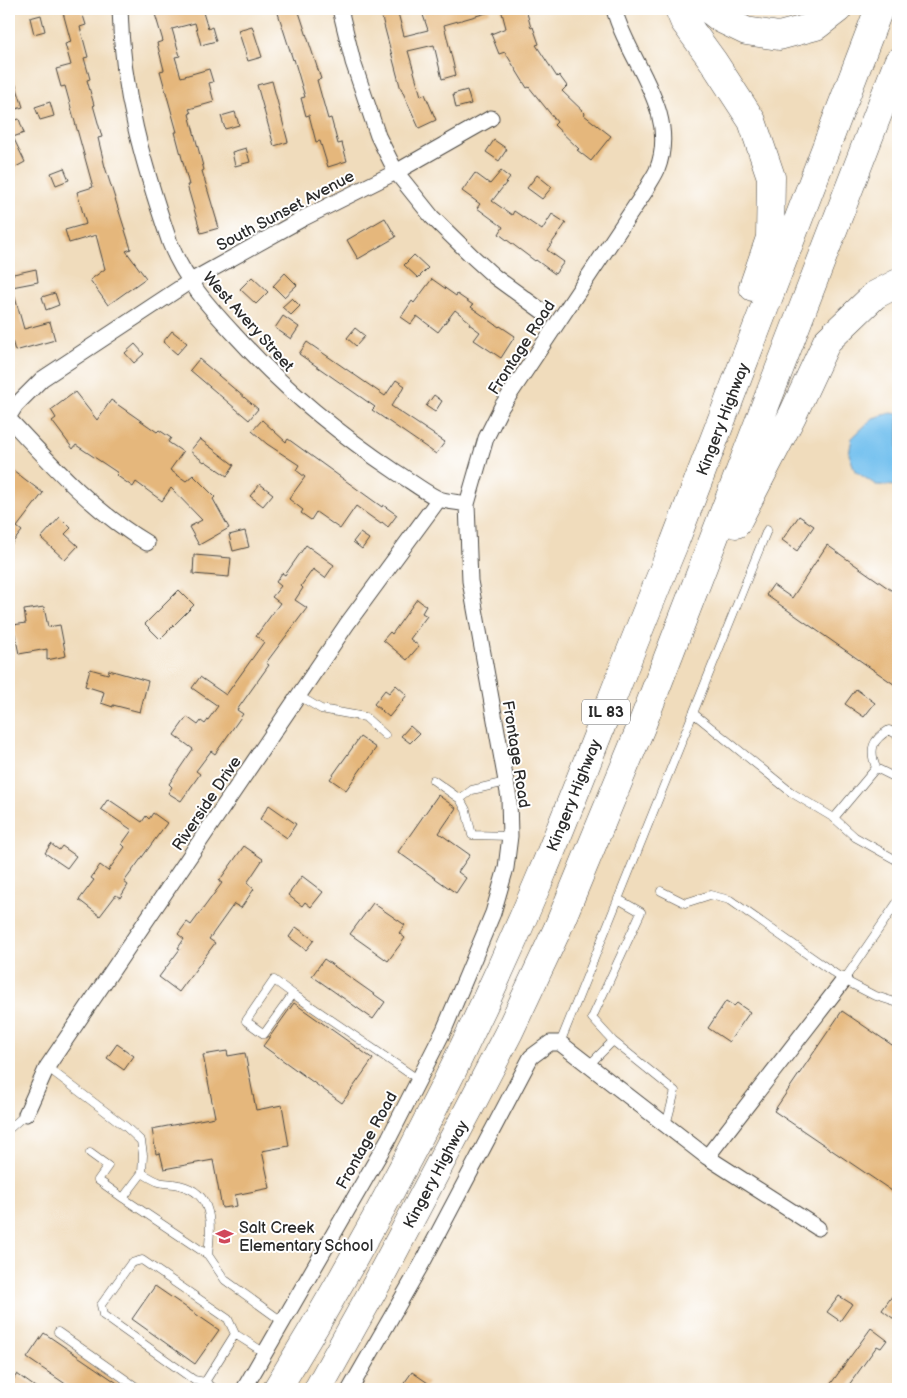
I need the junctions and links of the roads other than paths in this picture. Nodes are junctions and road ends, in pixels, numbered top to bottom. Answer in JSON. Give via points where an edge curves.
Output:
{"nodes":[{"id":1,"x":120,"y":9,"type":"edge"},
{"id":2,"x":340,"y":9,"type":"edge"},
{"id":3,"x":614,"y":9,"type":"edge"},
{"id":4,"x":679,"y":9,"type":"edge"},
{"id":5,"x":708,"y":9,"type":"edge"},
{"id":6,"x":838,"y":9,"type":"edge"},
{"id":7,"x":878,"y":9,"type":"edge"},
{"id":8,"x":898,"y":62,"type":"edge"},
{"id":9,"x":491,"y":118,"type":"dead end"},
{"id":10,"x":396,"y":172,"type":"junction"},
{"id":11,"x":189,"y":282,"type":"junction"},
{"id":12,"x":898,"y":283,"type":"edge"},
{"id":13,"x":542,"y":311,"type":"dead end"},
{"id":14,"x":9,"y":418,"type":"edge"},
{"id":15,"x":439,"y":499,"type":"junction"},
{"id":16,"x":467,"y":504,"type":"junction"},
{"id":17,"x":767,"y":530,"type":"dead end"},
{"id":18,"x":147,"y":543,"type":"dead end"},
{"id":19,"x":674,"y":544,"type":"junction"},
{"id":20,"x":299,"y":696,"type":"junction"},
{"id":21,"x":693,"y":713,"type":"junction"},
{"id":22,"x":641,"y":727,"type":"junction"},
{"id":23,"x":385,"y":735,"type":"dead end"},
{"id":24,"x":898,"y":735,"type":"edge"},
{"id":25,"x":876,"y":768,"type":"junction"},
{"id":26,"x":898,"y":779,"type":"edge"},
{"id":27,"x":433,"y":780,"type":"dead end"},
{"id":28,"x":506,"y":782,"type":"junction"},
{"id":29,"x":460,"y":799,"type":"junction"},
{"id":30,"x":834,"y":818,"type":"junction"},
{"id":31,"x":510,"y":836,"type":"junction"},
{"id":32,"x":898,"y":861,"type":"edge"},
{"id":33,"x":662,"y":890,"type":"dead end"},
{"id":34,"x":618,"y":899,"type":"junction"},
{"id":35,"x":898,"y":901,"type":"edge"},
{"id":36,"x":844,"y":980,"type":"junction"},
{"id":37,"x":293,"y":994,"type":"junction"},
{"id":38,"x":898,"y":1002,"type":"edge"},
{"id":39,"x":613,"y":1041,"type":"junction"},
{"id":40,"x":560,"y":1043,"type":"junction"},
{"id":41,"x":589,"y":1065,"type":"junction"},
{"id":42,"x":47,"y":1067,"type":"junction"},
{"id":43,"x":419,"y":1080,"type":"junction"},
{"id":44,"x":26,"y":1114,"type":"joint"},
{"id":45,"x":666,"y":1125,"type":"junction"},
{"id":46,"x":9,"y":1130,"type":"edge"},
{"id":47,"x":90,"y":1153,"type":"dead end"},
{"id":48,"x":707,"y":1157,"type":"junction"},
{"id":49,"x":142,"y":1172,"type":"junction"},
{"id":50,"x":123,"y":1198,"type":"junction"},
{"id":51,"x":818,"y":1228,"type":"dead end"},
{"id":52,"x":208,"y":1255,"type":"junction"},
{"id":53,"x":283,"y":1322,"type":"junction"},
{"id":54,"x":58,"y":1332,"type":"dead end"},
{"id":55,"x":235,"y":1334,"type":"junction"},
{"id":56,"x":265,"y":1354,"type":"junction"},
{"id":57,"x":205,"y":1382,"type":"junction"},
{"id":58,"x":139,"y":1389,"type":"edge"},
{"id":59,"x":216,"y":1389,"type":"edge"},
{"id":60,"x":244,"y":1389,"type":"edge"},
{"id":61,"x":277,"y":1389,"type":"edge"},
{"id":62,"x":318,"y":1389,"type":"edge"},
{"id":63,"x":350,"y":1389,"type":"edge"}],
"edges":[{"from":1,"to":11,"type":"street","name":"West Avery Street","via":[[125,75],[140,150],[175,258]]},
{"from":2,"to":10,"type":"street","via":[[368,109]]},
{"from":3,"to":16,"type":"street","name":"Frontage Road","via":[[655,98],[661,121],[662,146],[657,169],[502,406],[486,438]]},
{"from":4,"to":19,"type":"highway","via":[[684,22],[752,121],[771,177],[770,238],[694,456]]},
{"from":5,"to":6,"type":"highway","via":[[746,31],[779,36],[816,26]]},
{"from":7,"to":19,"type":"highway","name":"Kingery Highway","number":"IL 83"},
{"from":8,"to":22,"type":"highway","name":"Kingery Highway","number":"IL 83"},
{"from":9,"to":10,"type":"street","name":"South Sunset Avenue"},
{"from":10,"to":11,"type":"street","name":"South Sunset Avenue","via":[[302,219]]},
{"from":10,"to":13,"type":"street","via":[[432,216],[473,257]]},
{"from":11,"to":14,"type":"street","name":"South Sunset Avenue","via":[[42,379],[16,404]]},
{"from":11,"to":15,"type":"street","name":"West Avery Street","via":[[286,388],[349,439]]},
{"from":12,"to":22,"type":"highway","via":[[875,295],[827,341],[724,547]]},
{"from":14,"to":18,"type":"street","via":[[71,485],[128,532]]},
{"from":15,"to":16,"type":"street","name":"West Avery Street"},
{"from":15,"to":20,"type":"street","name":"Riverside Drive","via":[[347,624]]},
{"from":16,"to":28,"type":"street","name":"Frontage Road","via":[[470,581]]},
{"from":17,"to":21,"type":"lane"},
{"from":19,"to":61,"type":"highway","name":"Kingery Highway","number":"IL 83","via":[[544,868],[493,982],[407,1160]]},
{"from":20,"to":23,"type":"lane","via":[[321,709],[365,717]]},
{"from":20,"to":42,"type":"street","name":"Riverside Drive"},
{"from":21,"to":30,"type":"lane","via":[[792,793]]},
{"from":21,"to":34,"type":"lane"},
{"from":22,"to":62,"type":"highway","name":"Kingery Highway","number":"IL 83","via":[[557,930],[509,1032]]},
{"from":24,"to":25,"type":"lane","via":[[889,730],[877,737],[872,748]]},
{"from":25,"to":26,"type":"lane"},
{"from":25,"to":30,"type":"lane"},
{"from":27,"to":29,"type":"lane"},
{"from":28,"to":29,"type":"lane","via":[[472,790]]},
{"from":28,"to":31,"type":"street","name":"Frontage Road"},
{"from":29,"to":31,"type":"lane","via":[[472,835]]},
{"from":30,"to":32,"type":"lane","via":[[855,837]]},
{"from":31,"to":43,"type":"street","name":"Frontage Road","via":[[506,868],[493,913],[444,1030]]},
{"from":33,"to":36,"type":"lane","via":[[685,903],[710,894],[730,900]]},
{"from":34,"to":39,"type":"lane","via":[[641,912],[592,1018]]},
{"from":34,"to":40,"type":"lane"},
{"from":35,"to":36,"type":"lane"},
{"from":36,"to":38,"type":"lane","via":[[873,996]]},
{"from":36,"to":48,"type":"street"},
{"from":37,"to":37,"type":"lane","via":[[264,1034],[246,1021],[274,980]]},
{"from":37,"to":43,"type":"lane"},
{"from":39,"to":41,"type":"lane"},
{"from":39,"to":45,"type":"lane","via":[[675,1091]]},
{"from":40,"to":41,"type":"street"},
{"from":40,"to":63,"type":"street","via":[[550,1042],[531,1057],[424,1260]]},
{"from":41,"to":45,"type":"street"},
{"from":42,"to":44,"type":"street","name":"Riverside Drive"},
{"from":42,"to":49,"type":"lane","via":[[126,1126],[141,1141]]},
{"from":43,"to":53,"type":"street","name":"Frontage Road"},
{"from":44,"to":46,"type":"lane","name":"Riverside Drive"},
{"from":45,"to":48,"type":"street"},
{"from":47,"to":50,"type":"lane","via":[[108,1166],[98,1180]]},
{"from":48,"to":51,"type":"street"},
{"from":49,"to":50,"type":"lane"},
{"from":49,"to":52,"type":"lane","via":[[157,1181],[195,1191],[206,1206],[211,1226]]},
{"from":50,"to":52,"type":"lane"},
{"from":52,"to":53,"type":"lane","via":[[225,1280]]},
{"from":53,"to":56,"type":"street","name":"Frontage Road"},
{"from":54,"to":58,"type":"lane"},
{"from":55,"to":56,"type":"lane"},
{"from":55,"to":57,"type":"lane"},
{"from":55,"to":57,"type":"lane","via":[[228,1319],[142,1260],[131,1263],[101,1305],[103,1315],[194,1380]]},
{"from":56,"to":60,"type":"street","name":"Frontage Road"},
{"from":57,"to":59,"type":"lane"}]}
